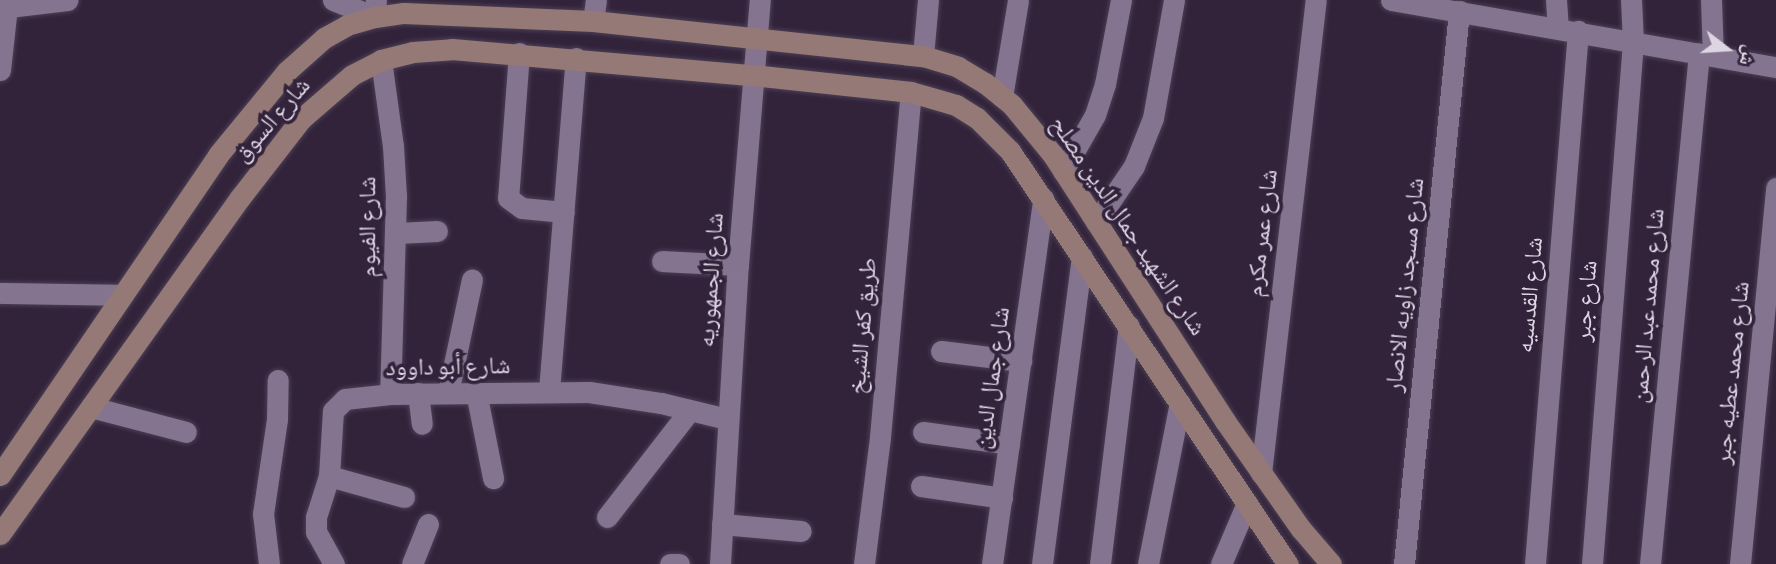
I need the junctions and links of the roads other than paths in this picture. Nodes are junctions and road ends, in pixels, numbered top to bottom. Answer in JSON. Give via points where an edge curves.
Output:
{"nodes":[{"id":1,"x":68,"y":0,"type":"edge"},
{"id":2,"x":333,"y":0,"type":"edge"},
{"id":3,"x":760,"y":0,"type":"edge"},
{"id":4,"x":928,"y":0,"type":"edge"},
{"id":5,"x":1017,"y":0,"type":"edge"},
{"id":6,"x":1121,"y":0,"type":"edge"},
{"id":7,"x":1174,"y":0,"type":"edge"},
{"id":8,"x":1316,"y":0,"type":"edge"},
{"id":9,"x":1556,"y":0,"type":"edge"},
{"id":10,"x":1631,"y":0,"type":"edge"},
{"id":11,"x":1711,"y":0,"type":"edge"},
{"id":12,"x":1405,"y":1,"type":"edge"},
{"id":13,"x":4,"y":7,"type":"edge"},
{"id":14,"x":495,"y":7,"type":"edge"},
{"id":15,"x":376,"y":8,"type":"edge"},
{"id":16,"x":594,"y":10,"type":"edge"},
{"id":17,"x":1459,"y":11,"type":"junction"},
{"id":18,"x":1568,"y":30,"type":"junction"},
{"id":19,"x":756,"y":37,"type":"junction"},
{"id":20,"x":1633,"y":42,"type":"junction"},
{"id":21,"x":519,"y":53,"type":"junction"},
{"id":22,"x":1706,"y":55,"type":"junction"},
{"id":23,"x":922,"y":56,"type":"junction"},
{"id":24,"x":576,"y":58,"type":"junction"},
{"id":25,"x":381,"y":60,"type":"junction"},
{"id":26,"x":1776,"y":67,"type":"edge"},
{"id":27,"x":0,"y":70,"type":"edge"},
{"id":28,"x":752,"y":75,"type":"junction"},
{"id":29,"x":911,"y":92,"type":"junction"},
{"id":30,"x":1002,"y":97,"type":"junction"},
{"id":31,"x":1063,"y":171,"type":"junction"},
{"id":32,"x":1776,"y":188,"type":"edge"},
{"id":33,"x":1043,"y":199,"type":"junction"},
{"id":34,"x":564,"y":212,"type":"junction"},
{"id":35,"x":1096,"y":222,"type":"junction"},
{"id":36,"x":437,"y":232,"type":"dead end"},
{"id":37,"x":397,"y":233,"type":"junction"},
{"id":38,"x":1082,"y":257,"type":"junction"},
{"id":39,"x":662,"y":261,"type":"dead end"},
{"id":40,"x":738,"y":265,"type":"junction"},
{"id":41,"x":472,"y":279,"type":"dead end"},
{"id":42,"x":0,"y":293,"type":"edge"},
{"id":43,"x":122,"y":295,"type":"junction"},
{"id":44,"x":1129,"y":326,"type":"junction"},
{"id":45,"x":941,"y":351,"type":"dead end"},
{"id":46,"x":1021,"y":361,"type":"junction"},
{"id":47,"x":278,"y":380,"type":"dead end"},
{"id":48,"x":549,"y":391,"type":"junction"},
{"id":49,"x":476,"y":392,"type":"junction"},
{"id":50,"x":418,"y":393,"type":"junction"},
{"id":51,"x":449,"y":393,"type":"junction"},
{"id":52,"x":390,"y":394,"type":"junction"},
{"id":53,"x":1180,"y":403,"type":"junction"},
{"id":54,"x":91,"y":407,"type":"junction"},
{"id":55,"x":690,"y":410,"type":"junction"},
{"id":56,"x":727,"y":419,"type":"junction"},
{"id":57,"x":422,"y":424,"type":"dead end"},
{"id":58,"x":186,"y":432,"type":"dead end"},
{"id":59,"x":923,"y":432,"type":"dead end"},
{"id":60,"x":1009,"y":444,"type":"junction"},
{"id":61,"x":2,"y":468,"type":"edge"},
{"id":62,"x":1261,"y":473,"type":"junction"},
{"id":63,"x":329,"y":476,"type":"junction"},
{"id":64,"x":493,"y":478,"type":"dead end"},
{"id":65,"x":920,"y":486,"type":"dead end"},
{"id":66,"x":404,"y":497,"type":"dead end"},
{"id":67,"x":1002,"y":498,"type":"junction"},
{"id":68,"x":1247,"y":503,"type":"junction"},
{"id":69,"x":607,"y":517,"type":"dead end"},
{"id":70,"x":428,"y":524,"type":"dead end"},
{"id":71,"x":722,"y":524,"type":"junction"},
{"id":72,"x":802,"y":531,"type":"dead end"},
{"id":73,"x":0,"y":534,"type":"edge"},
{"id":74,"x":269,"y":564,"type":"edge"},
{"id":75,"x":334,"y":564,"type":"edge"},
{"id":76,"x":412,"y":564,"type":"edge"},
{"id":77,"x":670,"y":564,"type":"edge"},
{"id":78,"x":679,"y":564,"type":"edge"},
{"id":79,"x":720,"y":564,"type":"edge"},
{"id":80,"x":864,"y":564,"type":"edge"},
{"id":81,"x":992,"y":564,"type":"edge"},
{"id":82,"x":1042,"y":564,"type":"edge"},
{"id":83,"x":1100,"y":564,"type":"edge"},
{"id":84,"x":1148,"y":564,"type":"edge"},
{"id":85,"x":1221,"y":564,"type":"edge"},
{"id":86,"x":1288,"y":564,"type":"edge"},
{"id":87,"x":1331,"y":564,"type":"edge"},
{"id":88,"x":1404,"y":564,"type":"edge"},
{"id":89,"x":1535,"y":564,"type":"edge"},
{"id":90,"x":1592,"y":564,"type":"edge"},
{"id":91,"x":1650,"y":564,"type":"edge"},
{"id":92,"x":1740,"y":564,"type":"edge"}],
"edges":[{"from":1,"to":13,"type":"street"},
{"from":2,"to":15,"type":"street"},
{"from":3,"to":19,"type":"street","name":"شارع الجمهوريه"},
{"from":4,"to":23,"type":"street"},
{"from":5,"to":30,"type":"street"},
{"from":6,"to":31,"type":"street","via":[[1101,94]]},
{"from":7,"to":35,"type":"street","via":[[1153,118],[1134,166]]},
{"from":8,"to":62,"type":"street","name":"شارع عمر مكرم"},
{"from":9,"to":18,"type":"street","name":"شارع القدسيه"},
{"from":10,"to":20,"type":"street","name":"شارع جبر"},
{"from":11,"to":22,"type":"street","name":"شارع محمد عبد الرحمن"},
{"from":12,"to":17,"type":"street"},
{"from":13,"to":27,"type":"street"},
{"from":14,"to":15,"type":"street","name":"شارع السوق","via":[[437,12]]},
{"from":14,"to":16,"type":"street","name":"شارع السوق"},
{"from":15,"to":43,"type":"street","name":"شارع السوق","via":[[324,38],[287,71],[218,155]]},
{"from":16,"to":19,"type":"street","name":"شارع السوق"},
{"from":17,"to":18,"type":"street"},
{"from":17,"to":88,"type":"street","name":"شارع مسجد زاويه الانصار"},
{"from":18,"to":20,"type":"street"},
{"from":18,"to":89,"type":"street","name":"شارع القدسيه"},
{"from":19,"to":23,"type":"street","name":"شارع الشهيد جمال الدين مصلح"},
{"from":19,"to":28,"type":"street","name":"شارع الجمهوريه"},
{"from":20,"to":22,"type":"street"},
{"from":20,"to":90,"type":"street","name":"شارع جبر"},
{"from":21,"to":24,"type":"street","name":"شارع السوق"},
{"from":21,"to":25,"type":"street","name":"شارع السوق","via":[[452,49]]},
{"from":21,"to":34,"type":"street","via":[[508,198],[522,208]]},
{"from":22,"to":26,"type":"street"},
{"from":22,"to":91,"type":"street","name":"شارع محمد عبد الرحمن"},
{"from":23,"to":30,"type":"street","name":"شارع الشهيد جمال الدين مصلح","via":[[958,67]]},
{"from":24,"to":28,"type":"street","name":"شارع السوق"},
{"from":24,"to":34,"type":"street"},
{"from":25,"to":37,"type":"street","name":"شارع الفيوم","via":[[393,146]]},
{"from":25,"to":54,"type":"street","name":"شارع السوق","via":[[352,75],[301,119]]},
{"from":28,"to":29,"type":"street"},
{"from":28,"to":40,"type":"street","name":"شارع الجمهوريه"},
{"from":29,"to":33,"type":"street","via":[[945,101],[977,118],[1010,151]]},
{"from":29,"to":80,"type":"street","name":"طريق كفر الشيخ"},
{"from":30,"to":31,"type":"street","name":"شارع الشهيد جمال الدين مصلح"},
{"from":31,"to":35,"type":"street","name":"شارع الشهيد جمال الدين مصلح"},
{"from":32,"to":92,"type":"street","name":"شارع محمد عطيه جبر"},
{"from":33,"to":38,"type":"street"},
{"from":33,"to":46,"type":"street","name":"شارع جمال الدين"},
{"from":34,"to":48,"type":"street"},
{"from":35,"to":62,"type":"street","name":"شارع الشهيد جمال الدين مصلح"},
{"from":36,"to":37,"type":"street"},
{"from":37,"to":52,"type":"street","name":"شارع الفيوم"},
{"from":38,"to":44,"type":"street"},
{"from":38,"to":82,"type":"street"},
{"from":39,"to":40,"type":"street"},
{"from":40,"to":56,"type":"street","name":"شارع الجمهوريه"},
{"from":41,"to":51,"type":"street"},
{"from":42,"to":43,"type":"street"},
{"from":43,"to":61,"type":"street","name":"شارع السوق"},
{"from":44,"to":53,"type":"street"},
{"from":44,"to":83,"type":"street"},
{"from":45,"to":46,"type":"street"},
{"from":46,"to":60,"type":"street","name":"شارع جمال الدين"},
{"from":47,"to":74,"type":"street","via":[[273,458],[263,514]]},
{"from":48,"to":49,"type":"street","name":"شارع أبو داوود"},
{"from":48,"to":55,"type":"street","name":"شارع أبو داوود","via":[[625,397]]},
{"from":49,"to":51,"type":"street","name":"شارع أبو داوود"},
{"from":49,"to":64,"type":"street"},
{"from":50,"to":51,"type":"street","name":"شارع أبو داوود"},
{"from":50,"to":52,"type":"street","name":"شارع أبو داوود"},
{"from":50,"to":57,"type":"street"},
{"from":52,"to":63,"type":"street","name":"شارع أبو داوود","via":[[360,395],[337,404],[330,421]]},
{"from":53,"to":68,"type":"street"},
{"from":53,"to":84,"type":"street"},
{"from":54,"to":58,"type":"street"},
{"from":54,"to":73,"type":"street","name":"شارع السوق"},
{"from":55,"to":56,"type":"street","name":"شارع أبو داوود"},
{"from":55,"to":69,"type":"street"},
{"from":56,"to":71,"type":"street","name":"شارع الجمهوريه"},
{"from":59,"to":60,"type":"street"},
{"from":60,"to":67,"type":"street","name":"شارع جمال الدين"},
{"from":62,"to":87,"type":"street","name":"شارع الشهيد جمال الدين مصلح"},
{"from":63,"to":66,"type":"street"},
{"from":63,"to":75,"type":"street","name":"شارع أبو داوود","via":[[316,532]]},
{"from":65,"to":67,"type":"street"},
{"from":67,"to":81,"type":"street","name":"شارع جمال الدين"},
{"from":68,"to":85,"type":"street"},
{"from":68,"to":86,"type":"street"},
{"from":70,"to":76,"type":"street"},
{"from":71,"to":72,"type":"street"},
{"from":71,"to":79,"type":"street","name":"شارع الجمهوريه"},
{"from":77,"to":78,"type":"street"}]}
